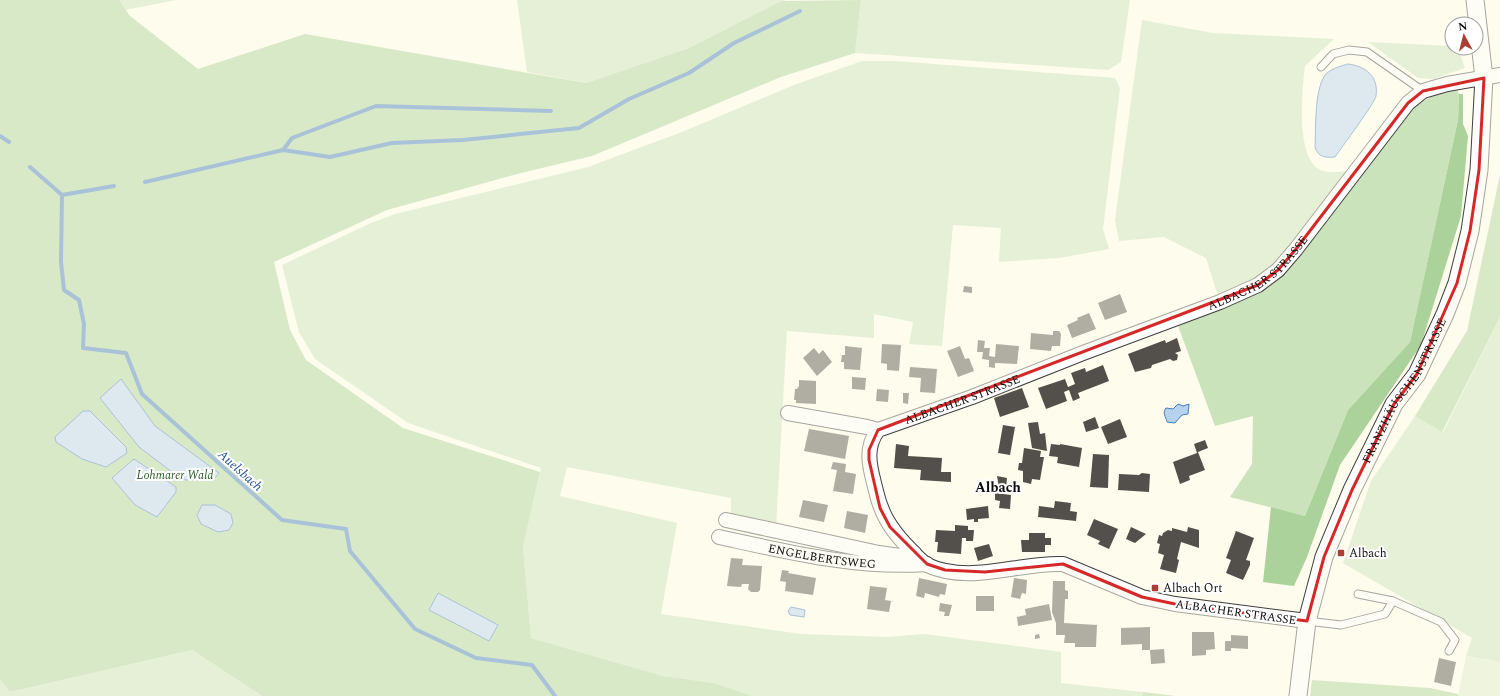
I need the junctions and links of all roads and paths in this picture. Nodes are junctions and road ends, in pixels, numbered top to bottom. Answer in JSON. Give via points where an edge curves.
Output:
{"nodes":[{"id":1,"x":1475,"y":0,"type":"edge"},
{"id":2,"x":1321,"y":67,"type":"dead end"},
{"id":3,"x":1492,"y":76,"type":"edge"},
{"id":4,"x":1423,"y":91,"type":"junction"},
{"id":5,"x":788,"y":413,"type":"dead end"},
{"id":6,"x":878,"y":430,"type":"junction"},
{"id":7,"x":726,"y":520,"type":"dead end"},
{"id":8,"x":719,"y":536,"type":"dead end"},
{"id":9,"x":914,"y":554,"type":"junction"},
{"id":10,"x":926,"y":564,"type":"junction"},
{"id":11,"x":1358,"y":594,"type":"dead end"},
{"id":12,"x":1393,"y":601,"type":"junction"},
{"id":13,"x":1307,"y":621,"type":"junction"},
{"id":14,"x":1449,"y":651,"type":"dead end"},
{"id":15,"x":1298,"y":696,"type":"edge"}],
"edges":[{"from":1,"to":3,"type":"street","name":"FRANZHÄUSCHENSTRASSE"},
{"from":2,"to":4,"type":"lane","via":[[1333,54],[1350,50],[1367,52]]},
{"from":3,"to":4,"type":"street","name":"ALBACHER STRASSE"},
{"from":3,"to":13,"type":"street","name":"FRANZHÄUSCHENSTRASSE","via":[[1470,231],[1457,283],[1417,374],[1394,404],[1352,490],[1324,557]]},
{"from":4,"to":6,"type":"street","name":"ALBACHER STRASSE","via":[[1408,103],[1383,134],[1296,249],[1278,270],[1258,285],[972,397]]},
{"from":5,"to":6,"type":"street"},
{"from":6,"to":9,"type":"street","name":"ALBACHER STRASSE","via":[[872,438],[869,460],[880,508],[890,527]]},
{"from":7,"to":9,"type":"street","name":"ENGELBERTSWEG","via":[[879,553],[900,556]]},
{"from":8,"to":10,"type":"street","name":"ENGELBERTSWEG","via":[[817,558],[876,565]]},
{"from":9,"to":10,"type":"street","name":"ALBACHER STRASSE"},
{"from":10,"to":13,"type":"street","name":"ALBACHER STRASSE","via":[[945,570],[966,572],[1063,564],[1142,596],[1168,603]]},
{"from":11,"to":12,"type":"lane"},
{"from":12,"to":13,"type":"lane","via":[[1385,614],[1341,625]]},
{"from":12,"to":14,"type":"lane","via":[[1441,622],[1455,640]]},
{"from":13,"to":15,"type":"street","name":"FRANZHÄUSCHENSTRASSE"}]}
